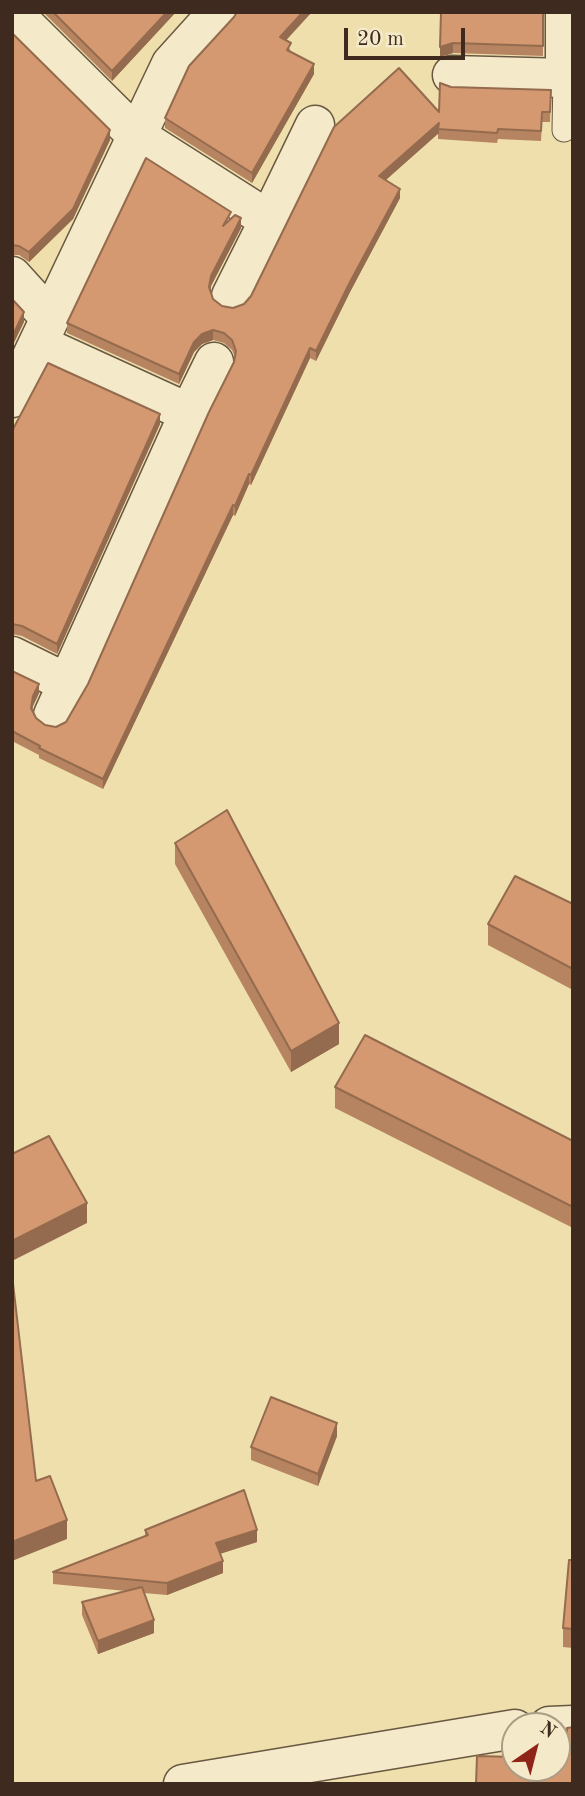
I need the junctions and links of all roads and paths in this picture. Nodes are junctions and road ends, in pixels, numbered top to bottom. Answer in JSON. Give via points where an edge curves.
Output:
{"nodes":[{"id":1,"x":12,"y":12,"type":"edge"},
{"id":2,"x":218,"y":12,"type":"edge"},
{"id":3,"x":565,"y":12,"type":"edge"},
{"id":4,"x":452,"y":75,"type":"dead end"},
{"id":5,"x":565,"y":78,"type":"junction"},
{"id":6,"x":315,"y":125,"type":"dead end"},
{"id":7,"x":564,"y":131,"type":"dead end"},
{"id":8,"x":137,"y":136,"type":"junction"},
{"id":9,"x":269,"y":220,"type":"junction"},
{"id":10,"x":12,"y":276,"type":"edge"},
{"id":11,"x":231,"y":296,"type":"dead end"},
{"id":12,"x":44,"y":331,"type":"junction"},
{"id":13,"x":214,"y":362,"type":"dead end"},
{"id":14,"x":12,"y":398,"type":"edge"},
{"id":15,"x":189,"y":413,"type":"junction"},
{"id":16,"x":12,"y":656,"type":"edge"},
{"id":17,"x":501,"y":1731,"type":"edge"},
{"id":18,"x":183,"y":1784,"type":"edge"}],
"edges":[{"from":1,"to":8,"type":"street"},
{"from":2,"to":8,"type":"street","via":[[171,64]]},
{"from":3,"to":5,"type":"street"},
{"from":4,"to":5,"type":"street"},
{"from":5,"to":7,"type":"lane"},
{"from":6,"to":9,"type":"street"},
{"from":8,"to":9,"type":"street"},
{"from":8,"to":12,"type":"street"},
{"from":9,"to":11,"type":"street"},
{"from":10,"to":12,"type":"street"},
{"from":12,"to":14,"type":"street"},
{"from":12,"to":15,"type":"street"},
{"from":13,"to":15,"type":"street"},
{"from":15,"to":16,"type":"street","via":[[61,700]]},
{"from":17,"to":18,"type":"street"}]}
